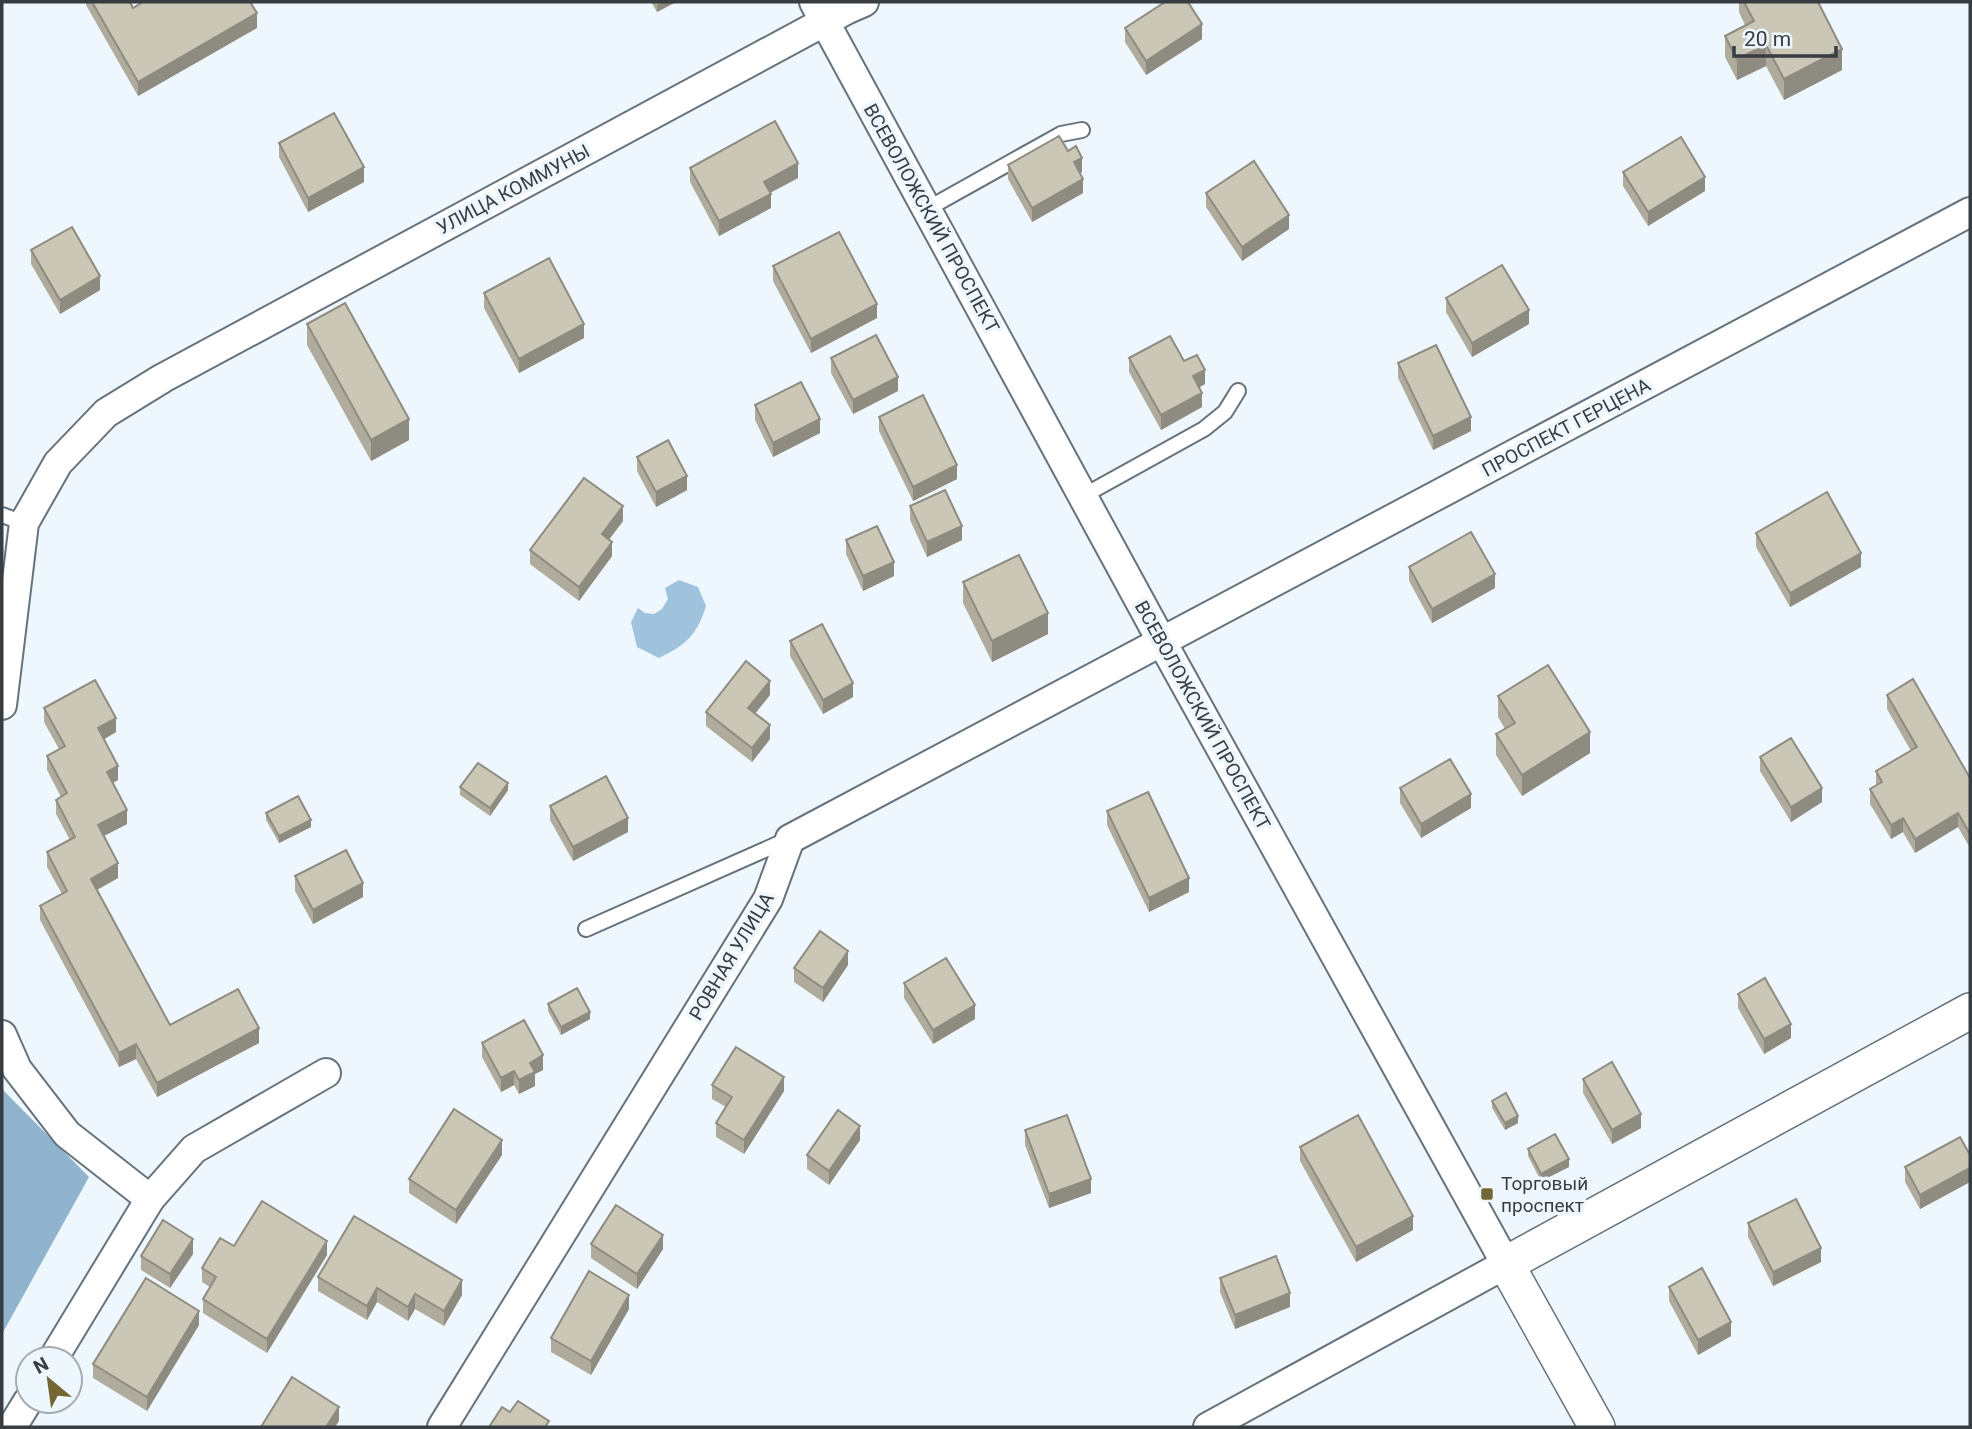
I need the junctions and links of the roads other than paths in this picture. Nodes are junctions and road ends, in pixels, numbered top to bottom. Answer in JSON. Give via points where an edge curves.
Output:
{"nodes":[{"id":1,"x":864,"y":2,"type":"edge"},
{"id":2,"x":819,"y":12,"type":"edge"},
{"id":3,"x":1082,"y":130,"type":"dead end"},
{"id":4,"x":927,"y":209,"type":"junction"},
{"id":5,"x":1970,"y":212,"type":"edge"},
{"id":6,"x":1238,"y":391,"type":"dead end"},
{"id":7,"x":1083,"y":496,"type":"junction"},
{"id":8,"x":13,"y":519,"type":"edge"},
{"id":9,"x":1162,"y":642,"type":"junction"},
{"id":10,"x":2,"y":705,"type":"edge"},
{"id":11,"x":790,"y":839,"type":"junction"},
{"id":12,"x":586,"y":929,"type":"dead end"},
{"id":13,"x":1970,"y":1011,"type":"edge"},
{"id":14,"x":2,"y":1035,"type":"edge"},
{"id":15,"x":326,"y":1073,"type":"dead end"},
{"id":16,"x":150,"y":1199,"type":"junction"},
{"id":17,"x":1506,"y":1264,"type":"junction"},
{"id":18,"x":61,"y":1345,"type":"edge"},
{"id":19,"x":442,"y":1427,"type":"edge"},
{"id":20,"x":1208,"y":1427,"type":"edge"},
{"id":21,"x":1597,"y":1427,"type":"edge"}],
"edges":[{"from":1,"to":2,"type":"street","name":"УЛИЦА КОММУНЫ"},
{"from":2,"to":4,"type":"street","name":"ВСЕВОЛОЖСКИЙ ПРОСПЕКТ"},
{"from":2,"to":8,"type":"street","name":"УЛИЦА КОММУНЫ","via":[[163,378],[106,414]]},
{"from":3,"to":4,"type":"lane","via":[[1061,134]]},
{"from":4,"to":7,"type":"street","name":"ВСЕВОЛОЖСКИЙ ПРОСПЕКТ"},
{"from":5,"to":9,"type":"street","name":"ПРОСПЕКТ ГЕРЦЕНА"},
{"from":6,"to":7,"type":"lane","via":[[1225,412],[1204,429]]},
{"from":7,"to":9,"type":"street","name":"ВСЕВОЛОЖСКИЙ ПРОСПЕКТ"},
{"from":8,"to":10,"type":"street"},
{"from":9,"to":11,"type":"street"},
{"from":9,"to":17,"type":"street","name":"ВСЕВОЛОЖСКИЙ ПРОСПЕКТ"},
{"from":11,"to":12,"type":"lane"},
{"from":11,"to":19,"type":"street","name":"РОВНАЯ УЛИЦА","via":[[768,899]]},
{"from":13,"to":17,"type":"street"},
{"from":14,"to":16,"type":"street","via":[[17,1069],[67,1134]]},
{"from":15,"to":16,"type":"street","via":[[194,1149]]},
{"from":16,"to":18,"type":"street"},
{"from":17,"to":20,"type":"street"},
{"from":17,"to":21,"type":"street","name":"ВСЕВОЛОЖСКИЙ ПРОСПЕКТ"}]}
